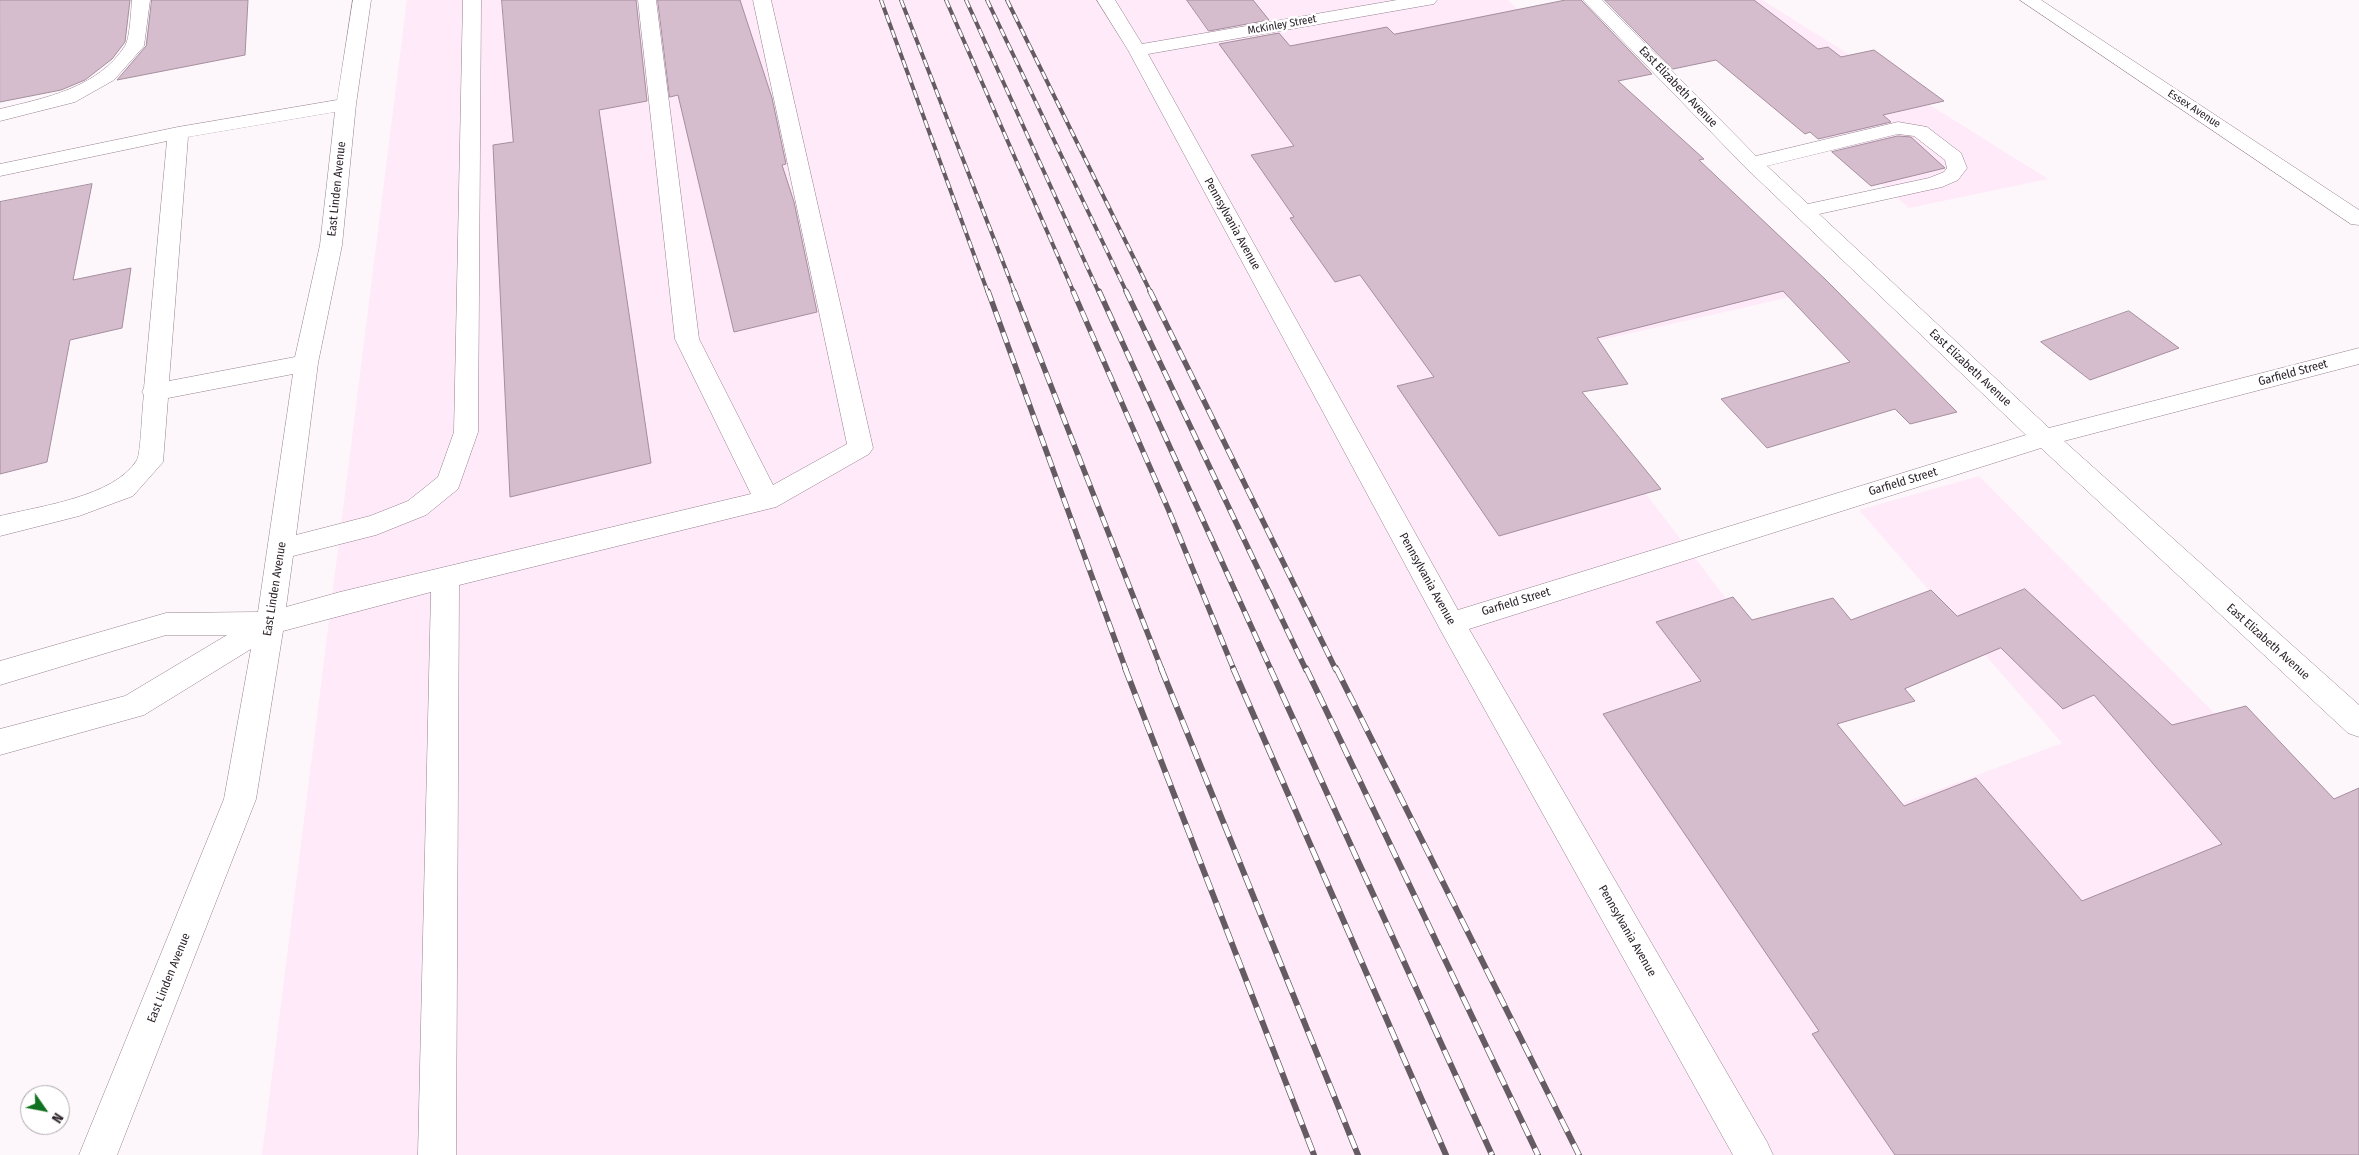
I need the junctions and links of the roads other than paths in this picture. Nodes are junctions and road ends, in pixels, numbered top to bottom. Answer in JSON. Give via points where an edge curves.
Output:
{"nodes":[{"id":1,"x":141,"y":0,"type":"edge"},
{"id":2,"x":362,"y":0,"type":"edge"},
{"id":3,"x":472,"y":0,"type":"edge"},
{"id":4,"x":647,"y":0,"type":"edge"},
{"id":5,"x":762,"y":0,"type":"edge"},
{"id":6,"x":1106,"y":0,"type":"edge"},
{"id":7,"x":1428,"y":0,"type":"edge"},
{"id":8,"x":1592,"y":0,"type":"edge"},
{"id":9,"x":2029,"y":0,"type":"edge"},
{"id":10,"x":1137,"y":50,"type":"junction"},
{"id":11,"x":346,"y":104,"type":"junction"},
{"id":12,"x":0,"y":114,"type":"edge"},
{"id":13,"x":178,"y":133,"type":"junction"},
{"id":14,"x":1752,"y":163,"type":"junction"},
{"id":15,"x":0,"y":170,"type":"edge"},
{"id":16,"x":1803,"y":211,"type":"junction"},
{"id":17,"x":2359,"y":219,"type":"edge"},
{"id":18,"x":2359,"y":356,"type":"edge"},
{"id":19,"x":306,"y":363,"type":"junction"},
{"id":20,"x":154,"y":392,"type":"junction"},
{"id":21,"x":2045,"y":438,"type":"junction"},
{"id":22,"x":767,"y":500,"type":"junction"},
{"id":23,"x":0,"y":526,"type":"edge"},
{"id":24,"x":281,"y":550,"type":"junction"},
{"id":25,"x":445,"y":580,"type":"junction"},
{"id":26,"x":1451,"y":623,"type":"junction"},
{"id":27,"x":270,"y":624,"type":"junction"},
{"id":28,"x":0,"y":673,"type":"edge"},
{"id":29,"x":2359,"y":724,"type":"edge"},
{"id":30,"x":0,"y":742,"type":"edge"},
{"id":31,"x":98,"y":1155,"type":"edge"},
{"id":32,"x":437,"y":1155,"type":"edge"},
{"id":33,"x":1754,"y":1155,"type":"edge"}],
"edges":[{"from":1,"to":12,"type":"street","via":[[135,46],[107,76],[68,98]]},
{"from":2,"to":11,"type":"street","name":"East Linden Avenue"},
{"from":3,"to":24,"type":"street","via":[[466,432],[461,449],[449,482],[417,508],[376,525]]},
{"from":4,"to":22,"type":"street","via":[[688,339]]},
{"from":5,"to":22,"type":"street","via":[[860,448]]},
{"from":6,"to":10,"type":"street","name":"Pennsylvania Avenue"},
{"from":7,"to":10,"type":"street","name":"McKinley Street"},
{"from":8,"to":14,"type":"street","name":"East Elizabeth Avenue"},
{"from":9,"to":17,"type":"street","name":"Essex Avenue"},
{"from":10,"to":26,"type":"street","name":"Pennsylvania Avenue"},
{"from":11,"to":13,"type":"street"},
{"from":11,"to":19,"type":"street","name":"East Linden Avenue","via":[[331,245]]},
{"from":13,"to":15,"type":"street"},
{"from":13,"to":20,"type":"street"},
{"from":14,"to":16,"type":"street","name":"East Elizabeth Avenue"},
{"from":14,"to":16,"type":"street","via":[[1898,128],[1920,131],[1954,157],[1957,168],[1951,176],[1936,183]]},
{"from":16,"to":21,"type":"street","name":"East Elizabeth Avenue"},
{"from":18,"to":21,"type":"street","name":"Garfield Street"},
{"from":19,"to":20,"type":"street"},
{"from":19,"to":24,"type":"street","name":"East Linden Avenue"},
{"from":20,"to":23,"type":"street","via":[[150,462],[124,489],[79,506]]},
{"from":21,"to":26,"type":"street","name":"Garfield Street"},
{"from":21,"to":29,"type":"street","name":"East Elizabeth Avenue"},
{"from":22,"to":25,"type":"street"},
{"from":24,"to":27,"type":"street","name":"East Linden Avenue"},
{"from":25,"to":27,"type":"street"},
{"from":25,"to":32,"type":"street"},
{"from":26,"to":33,"type":"street","name":"Pennsylvania Avenue"},
{"from":27,"to":28,"type":"street","via":[[166,624]]},
{"from":27,"to":30,"type":"street","via":[[132,706]]},
{"from":27,"to":31,"type":"street","name":"East Linden Avenue","via":[[240,799]]}]}
